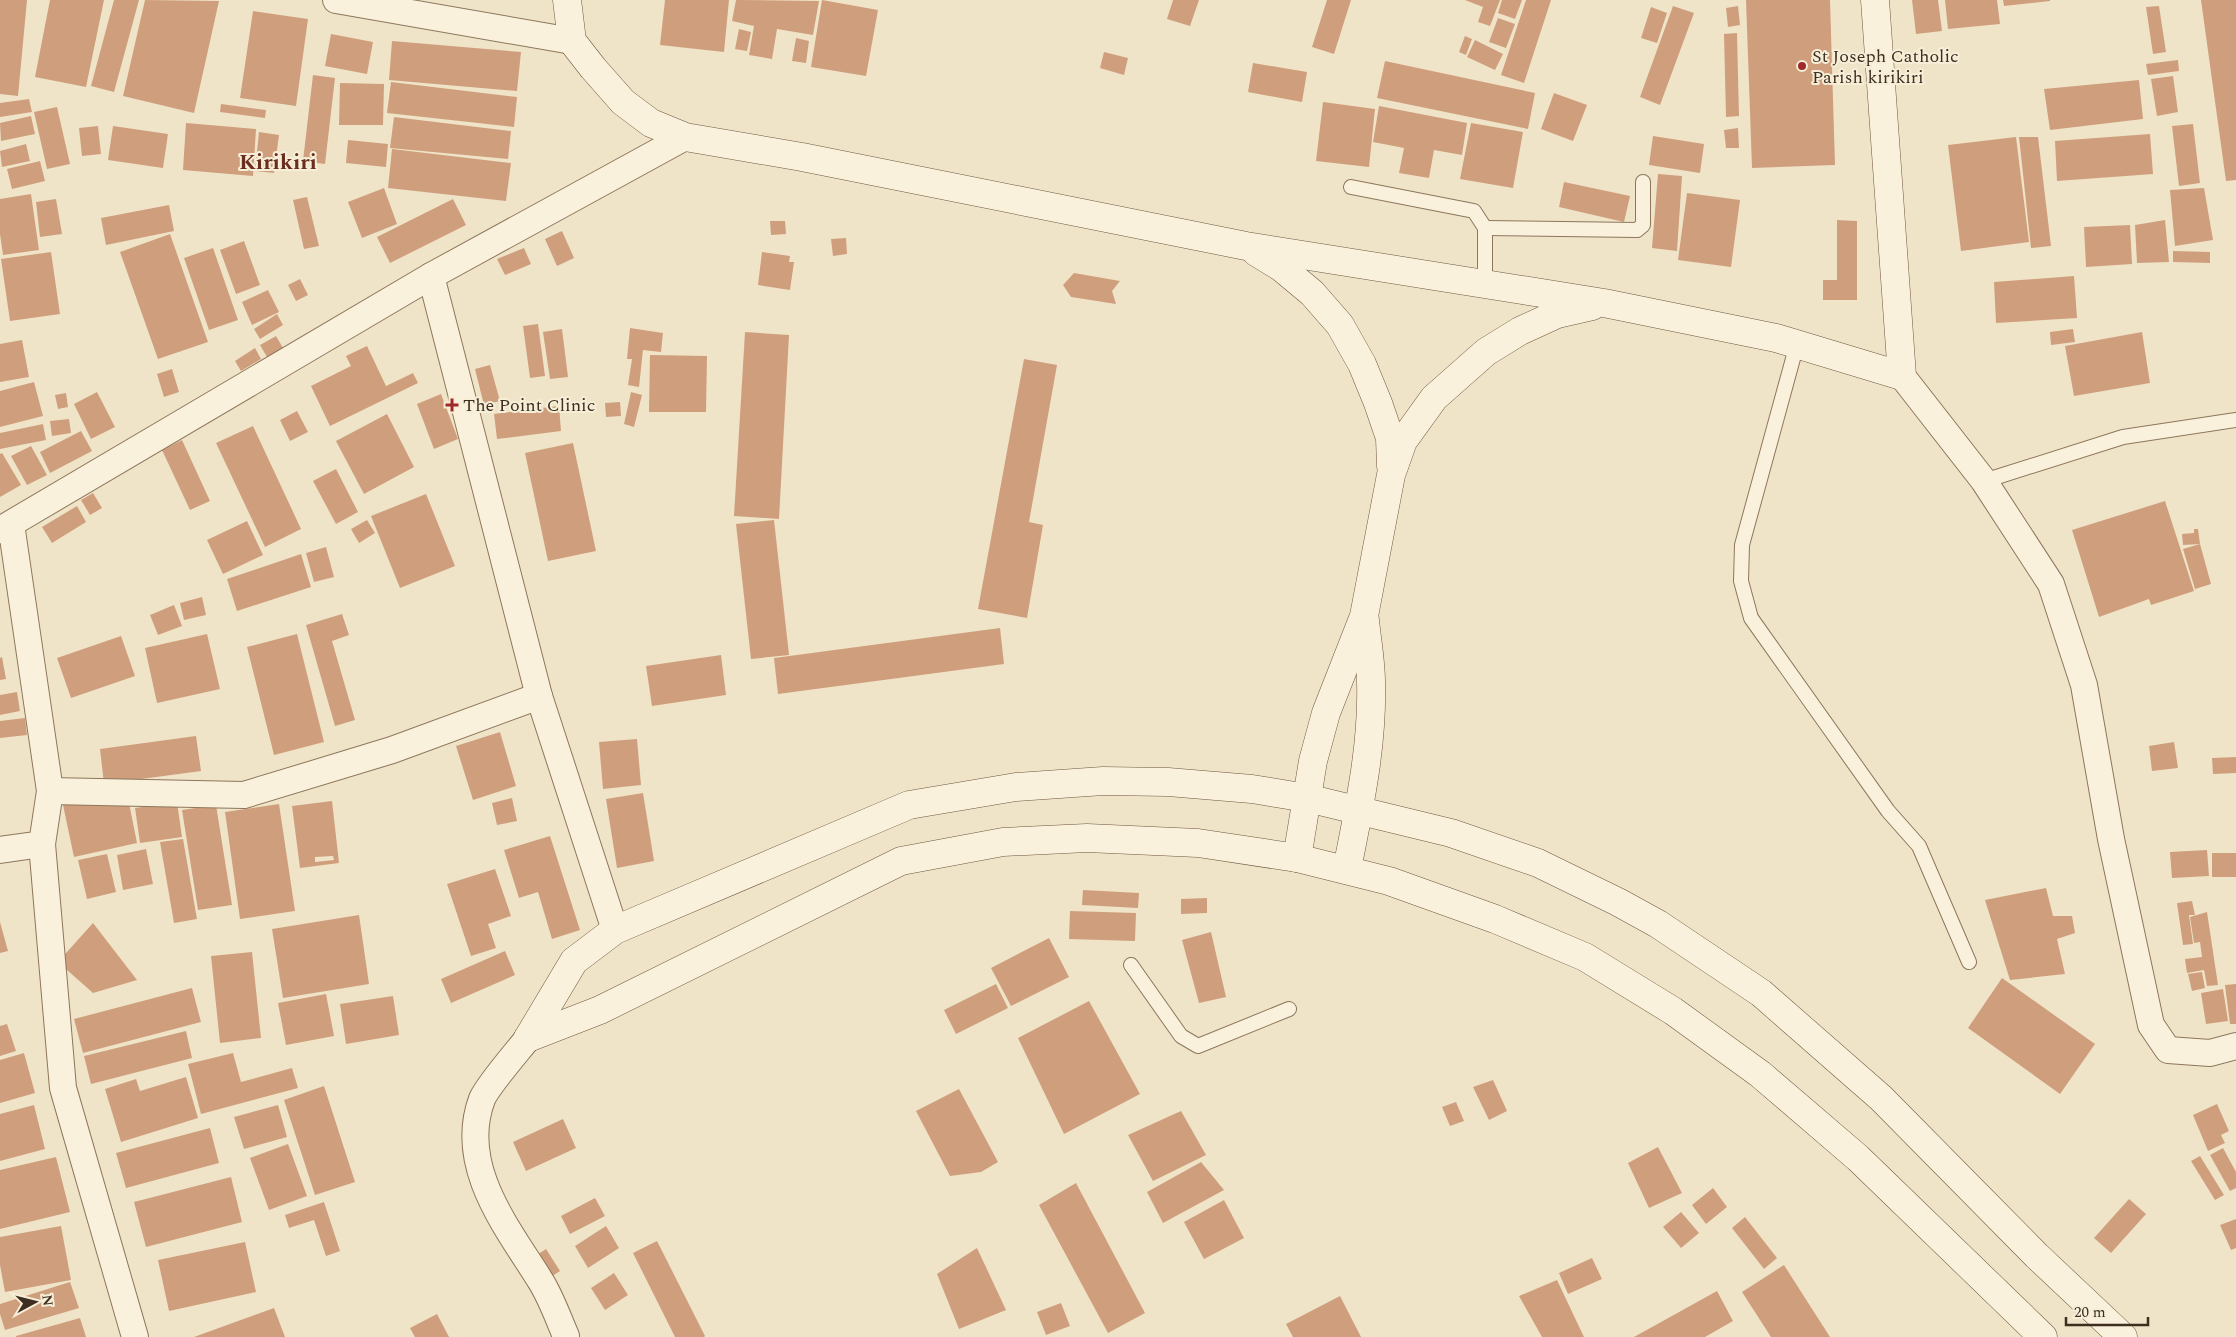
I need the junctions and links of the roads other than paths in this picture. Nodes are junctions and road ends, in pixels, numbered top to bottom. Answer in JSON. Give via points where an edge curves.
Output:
{"nodes":[{"id":1,"x":336,"y":0,"type":"edge"},
{"id":2,"x":567,"y":0,"type":"edge"},
{"id":3,"x":1875,"y":0,"type":"edge"},
{"id":4,"x":572,"y":41,"type":"junction"},
{"id":5,"x":685,"y":137,"type":"junction"},
{"id":6,"x":1643,"y":182,"type":"dead end"},
{"id":7,"x":1351,"y":187,"type":"dead end"},
{"id":8,"x":1485,"y":228,"type":"junction"},
{"id":9,"x":1246,"y":246,"type":"junction"},
{"id":10,"x":431,"y":276,"type":"junction"},
{"id":11,"x":1485,"y":285,"type":"junction"},
{"id":12,"x":1604,"y":303,"type":"junction"},
{"id":13,"x":1797,"y":344,"type":"junction"},
{"id":14,"x":1902,"y":376,"type":"junction"},
{"id":15,"x":2236,"y":420,"type":"edge"},
{"id":16,"x":1391,"y":475,"type":"junction"},
{"id":17,"x":1984,"y":481,"type":"junction"},
{"id":18,"x":6,"y":527,"type":"edge"},
{"id":19,"x":1364,"y":616,"type":"junction"},
{"id":20,"x":539,"y":696,"type":"junction"},
{"id":21,"x":50,"y":791,"type":"junction"},
{"id":22,"x":1307,"y":798,"type":"junction"},
{"id":23,"x":1358,"y":811,"type":"junction"},
{"id":24,"x":42,"y":844,"type":"junction"},
{"id":25,"x":0,"y":850,"type":"edge"},
{"id":26,"x":1297,"y":858,"type":"junction"},
{"id":27,"x":1347,"y":869,"type":"junction"},
{"id":28,"x":615,"y":930,"type":"junction"},
{"id":29,"x":1969,"y":962,"type":"dead end"},
{"id":30,"x":1132,"y":965,"type":"dead end"},
{"id":31,"x":1289,"y":1009,"type":"dead end"},
{"id":32,"x":528,"y":1038,"type":"junction"},
{"id":33,"x":2236,"y":1046,"type":"edge"},
{"id":34,"x":135,"y":1337,"type":"edge"},
{"id":35,"x":566,"y":1337,"type":"edge"},
{"id":36,"x":2043,"y":1337,"type":"edge"},
{"id":37,"x":2123,"y":1337,"type":"edge"}],
"edges":[{"from":1,"to":4,"type":"street"},
{"from":2,"to":4,"type":"main road"},
{"from":3,"to":14,"type":"main road"},
{"from":4,"to":5,"type":"main road","via":[[623,102],[650,123]]},
{"from":5,"to":9,"type":"main road","via":[[802,157]]},
{"from":5,"to":10,"type":"street"},
{"from":6,"to":8,"type":"lane","via":[[1643,225],[1637,230]]},
{"from":7,"to":8,"type":"lane","via":[[1474,211]]},
{"from":8,"to":11,"type":"lane"},
{"from":9,"to":11,"type":"main road"},
{"from":9,"to":16,"type":"main road","via":[[1282,268],[1312,293],[1340,326],[1362,364],[1390,438]]},
{"from":10,"to":18,"type":"street"},
{"from":10,"to":20,"type":"street"},
{"from":11,"to":12,"type":"main road"},
{"from":12,"to":13,"type":"main road"},
{"from":12,"to":16,"type":"main road","via":[[1558,314],[1520,331],[1486,352],[1434,398],[1415,422],[1403,442]]},
{"from":13,"to":14,"type":"main road"},
{"from":13,"to":29,"type":"lane","via":[[1742,545],[1741,581],[1751,618],[1888,811],[1919,846]]},
{"from":14,"to":17,"type":"street"},
{"from":15,"to":17,"type":"lane","via":[[2123,437]]},
{"from":16,"to":19,"type":"main road"},
{"from":17,"to":33,"type":"street","via":[[2051,584],[2084,685],[2111,839],[2151,1026],[2168,1050],[2210,1053]]},
{"from":18,"to":21,"type":"street"},
{"from":19,"to":22,"type":"main road","via":[[1326,713]]},
{"from":19,"to":23,"type":"main road","via":[[1371,681],[1370,714]]},
{"from":20,"to":21,"type":"street","via":[[392,750],[244,794]]},
{"from":20,"to":28,"type":"street"},
{"from":21,"to":24,"type":"street"},
{"from":22,"to":23,"type":"main road"},
{"from":22,"to":26,"type":"main road"},
{"from":22,"to":28,"type":"main road","via":[[1234,787],[1103,781],[1016,787],[910,805]]},
{"from":23,"to":27,"type":"main road"},
{"from":23,"to":37,"type":"main road","via":[[1451,834],[1538,863],[1658,924],[1761,993],[1881,1098],[2037,1256]]},
{"from":24,"to":25,"type":"street"},
{"from":24,"to":34,"type":"street","via":[[63,1088]]},
{"from":26,"to":27,"type":"main road"},
{"from":26,"to":32,"type":"main road","via":[[1198,843],[1087,838],[1003,842],[901,861],[600,1010]]},
{"from":27,"to":36,"type":"main road","via":[[1495,919],[1585,957],[1673,1011],[1760,1074],[1858,1158]]},
{"from":28,"to":32,"type":"main road","via":[[574,961]]},
{"from":30,"to":31,"type":"lane","via":[[1181,1036],[1198,1046]]},
{"from":32,"to":35,"type":"street","via":[[483,1097],[475,1124],[476,1160],[492,1203],[541,1282]]}]}
